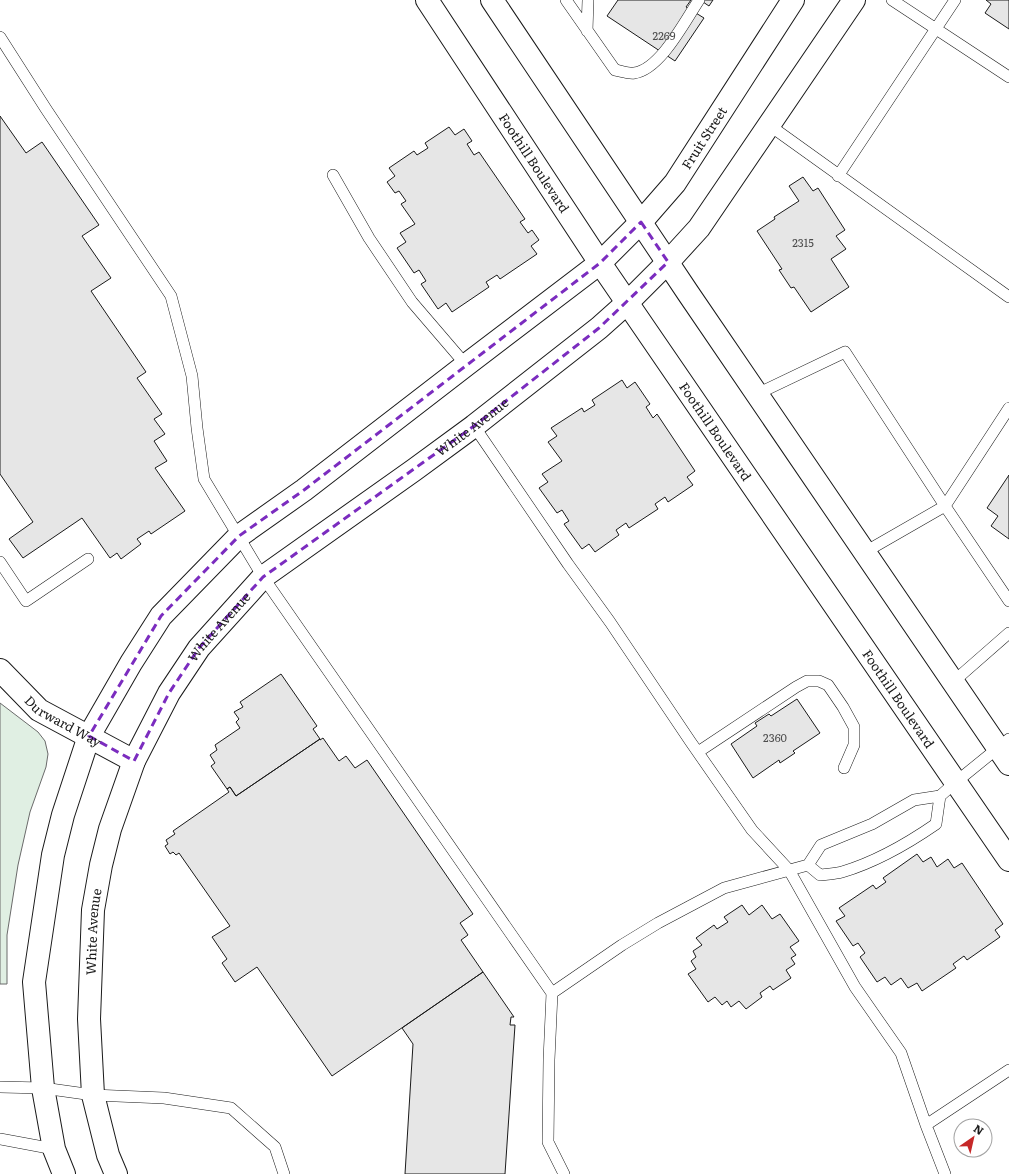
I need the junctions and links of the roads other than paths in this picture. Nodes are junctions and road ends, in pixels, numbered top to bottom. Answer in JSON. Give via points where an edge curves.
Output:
{"nodes":[{"id":1,"x":427,"y":0,"type":"edge"},
{"id":2,"x":492,"y":0,"type":"edge"},
{"id":3,"x":566,"y":0,"type":"edge"},
{"id":4,"x":588,"y":0,"type":"edge"},
{"id":5,"x":699,"y":0,"type":"edge"},
{"id":6,"x":793,"y":0,"type":"edge"},
{"id":7,"x":854,"y":0,"type":"edge"},
{"id":8,"x":892,"y":0,"type":"edge"},
{"id":9,"x":955,"y":0,"type":"edge"},
{"id":10,"x":936,"y":29,"type":"junction"},
{"id":11,"x":587,"y":31,"type":"junction"},
{"id":12,"x":0,"y":37,"type":"edge"},
{"id":13,"x":1009,"y":77,"type":"edge"},
{"id":14,"x":769,"y":125,"type":"junction"},
{"id":15,"x":333,"y":175,"type":"dead end"},
{"id":16,"x":838,"y":176,"type":"junction"},
{"id":17,"x":641,"y":222,"type":"junction"},
{"id":18,"x":668,"y":262,"type":"junction"},
{"id":19,"x":600,"y":263,"type":"junction"},
{"id":20,"x":1009,"y":297,"type":"edge"},
{"id":21,"x":627,"y":303,"type":"junction"},
{"id":22,"x":466,"y":365,"type":"junction"},
{"id":23,"x":757,"y":394,"type":"junction"},
{"id":24,"x":1009,"y":408,"type":"edge"},
{"id":25,"x":474,"y":426,"type":"junction"},
{"id":26,"x":945,"y":506,"type":"junction"},
{"id":27,"x":239,"y":536,"type":"junction"},
{"id":28,"x":864,"y":552,"type":"junction"},
{"id":29,"x":88,"y":559,"type":"dead end"},
{"id":30,"x":0,"y":562,"type":"edge"},
{"id":31,"x":263,"y":577,"type":"junction"},
{"id":32,"x":1009,"y":601,"type":"edge"},
{"id":33,"x":1009,"y":633,"type":"edge"},
{"id":34,"x":0,"y":670,"type":"edge"},
{"id":35,"x":952,"y":682,"type":"junction"},
{"id":36,"x":89,"y":736,"type":"junction"},
{"id":37,"x":1005,"y":750,"type":"edge"},
{"id":38,"x":698,"y":752,"type":"junction"},
{"id":39,"x":134,"y":760,"type":"junction"},
{"id":40,"x":844,"y":768,"type":"dead end"},
{"id":41,"x":948,"y":789,"type":"junction"},
{"id":42,"x":1009,"y":860,"type":"edge"},
{"id":43,"x":808,"y":864,"type":"junction"},
{"id":44,"x":789,"y":870,"type":"junction"},
{"id":45,"x":552,"y":993,"type":"junction"},
{"id":46,"x":1009,"y":1070,"type":"edge"},
{"id":47,"x":0,"y":1087,"type":"edge"},
{"id":48,"x":43,"y":1088,"type":"junction"},
{"id":49,"x":93,"y":1095,"type":"junction"},
{"id":50,"x":926,"y":1125,"type":"junction"},
{"id":51,"x":0,"y":1138,"type":"edge"},
{"id":52,"x":54,"y":1149,"type":"junction"},
{"id":53,"x":64,"y":1174,"type":"edge"},
{"id":54,"x":116,"y":1174,"type":"edge"},
{"id":55,"x":284,"y":1174,"type":"edge"},
{"id":56,"x":564,"y":1174,"type":"edge"},
{"id":57,"x":945,"y":1174,"type":"edge"}],
"edges":[{"from":1,"to":19,"type":"main road","name":"Foothill Boulevard"},
{"from":2,"to":17,"type":"main road"},
{"from":3,"to":11,"type":"lane"},
{"from":4,"to":11,"type":"lane"},
{"from":5,"to":11,"type":"lane","via":[[664,54],[653,65],[634,73],[616,70]]},
{"from":6,"to":17,"type":"main road","name":"Fruit Street","via":[[675,183]]},
{"from":7,"to":14,"type":"main road"},
{"from":8,"to":10,"type":"lane"},
{"from":9,"to":10,"type":"lane"},
{"from":10,"to":13,"type":"lane"},
{"from":10,"to":16,"type":"lane"},
{"from":12,"to":27,"type":"lane","via":[[172,296],[192,376],[196,428],[204,479]]},
{"from":14,"to":16,"type":"lane"},
{"from":14,"to":18,"type":"main road","via":[[699,228]]},
{"from":15,"to":22,"type":"lane","via":[[369,238],[412,302]]},
{"from":16,"to":20,"type":"lane"},
{"from":17,"to":18,"type":"main road"},
{"from":17,"to":19,"type":"main road","name":"Fruit Street"},
{"from":18,"to":21,"type":"main road","name":"White Avenue"},
{"from":18,"to":23,"type":"main road"},
{"from":19,"to":21,"type":"main road","name":"Foothill Boulevard"},
{"from":19,"to":22,"type":"main road"},
{"from":21,"to":25,"type":"main road","name":"White Avenue"},
{"from":21,"to":41,"type":"main road","name":"Foothill Boulevard"},
{"from":22,"to":27,"type":"main road","via":[[313,483]]},
{"from":23,"to":26,"type":"lane","via":[[845,352]]},
{"from":23,"to":28,"type":"main road"},
{"from":24,"to":26,"type":"lane"},
{"from":25,"to":31,"type":"main road","name":"White Avenue"},
{"from":25,"to":38,"type":"lane"},
{"from":26,"to":28,"type":"lane"},
{"from":26,"to":32,"type":"lane"},
{"from":27,"to":31,"type":"lane"},
{"from":27,"to":36,"type":"main road","via":[[161,616]]},
{"from":28,"to":35,"type":"main road"},
{"from":29,"to":30,"type":"lane","via":[[26,601]]},
{"from":31,"to":39,"type":"main road","name":"White Avenue","via":[[199,648],[169,693]]},
{"from":31,"to":45,"type":"lane"},
{"from":33,"to":35,"type":"lane"},
{"from":34,"to":36,"type":"main road","name":"Durward Way","via":[[39,710]]},
{"from":35,"to":37,"type":"main road"},
{"from":36,"to":39,"type":"main road","name":"Durward Way"},
{"from":36,"to":48,"type":"main road","via":[[63,815],[53,855],[34,982]]},
{"from":37,"to":41,"type":"lane"},
{"from":38,"to":40,"type":"lane","via":[[796,687],[807,681],[819,681],[828,685],[854,727],[854,745]]},
{"from":38,"to":44,"type":"lane","via":[[752,830]]},
{"from":39,"to":49,"type":"main road","name":"White Avenue","via":[[110,829],[93,910],[89,1019]]},
{"from":41,"to":42,"type":"main road","name":"Foothill Boulevard"},
{"from":41,"to":43,"type":"lane","via":[[914,800],[872,824],[822,845]]},
{"from":41,"to":43,"type":"lane","via":[[936,824],[916,838],[877,858],[841,872],[820,875]]},
{"from":43,"to":44,"type":"lane"},
{"from":44,"to":45,"type":"lane","via":[[724,888],[658,923]]},
{"from":44,"to":50,"type":"lane","via":[[855,987],[901,1053]]},
{"from":45,"to":56,"type":"lane","via":[[548,1142]]},
{"from":46,"to":50,"type":"lane"},
{"from":47,"to":48,"type":"lane"},
{"from":48,"to":49,"type":"lane"},
{"from":48,"to":52,"type":"main road"},
{"from":49,"to":54,"type":"main road","name":"White Avenue","via":[[108,1155]]},
{"from":49,"to":55,"type":"lane","via":[[164,1098],[231,1108],[275,1148]]},
{"from":50,"to":57,"type":"lane"},
{"from":51,"to":52,"type":"lane"},
{"from":52,"to":53,"type":"main road"}]}
